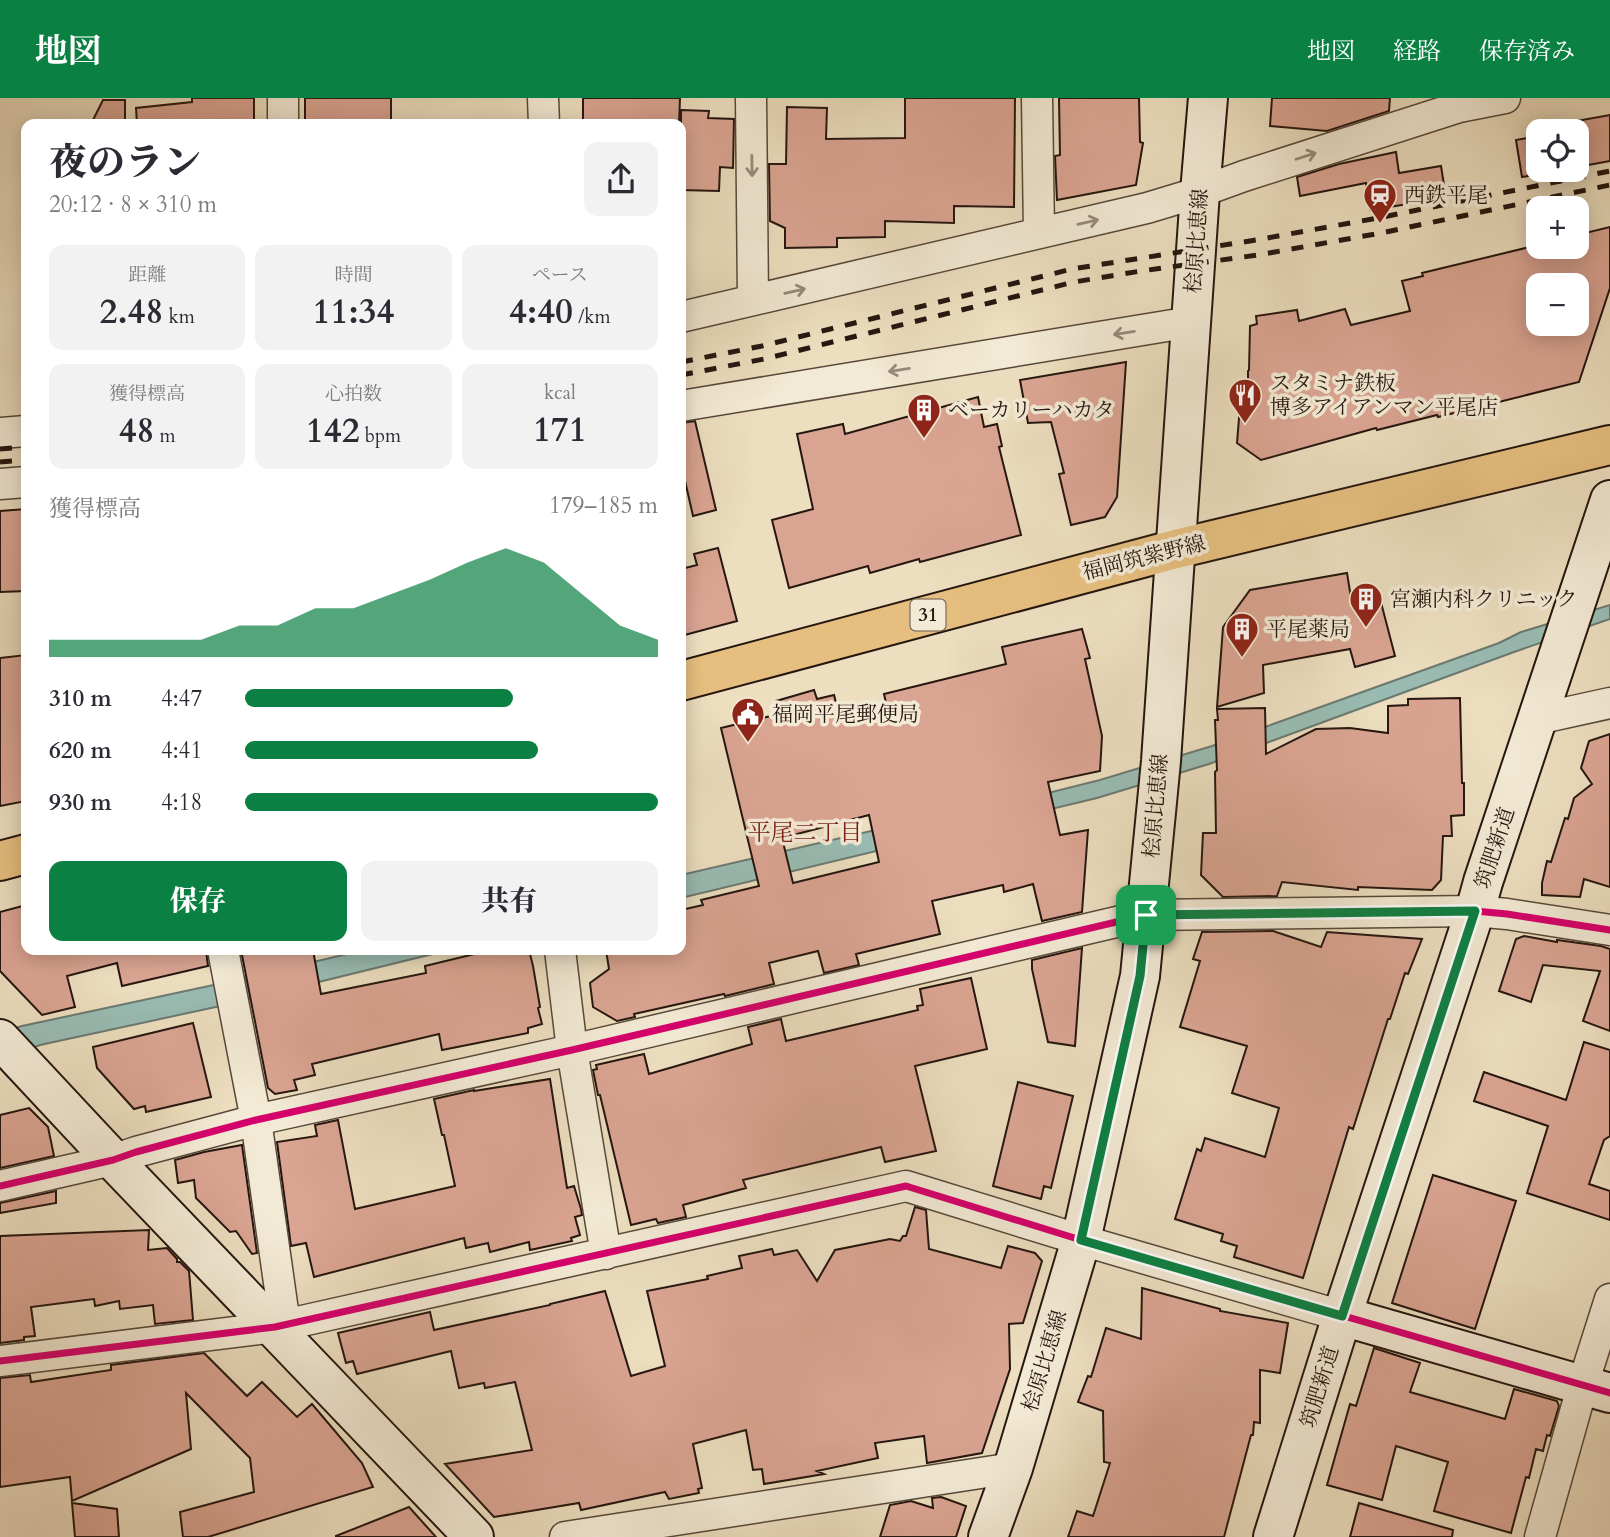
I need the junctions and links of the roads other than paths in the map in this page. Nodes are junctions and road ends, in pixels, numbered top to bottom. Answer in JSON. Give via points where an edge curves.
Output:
{"nodes":[{"id":1,"x":283,"y":98,"type":"edge"},
{"id":2,"x":543,"y":98,"type":"edge"},
{"id":3,"x":751,"y":98,"type":"edge"},
{"id":4,"x":1037,"y":98,"type":"edge"},
{"id":5,"x":1208,"y":98,"type":"edge"},
{"id":6,"x":1505,"y":98,"type":"edge"},
{"id":7,"x":1459,"y":103,"type":"edge"},
{"id":8,"x":283,"y":119,"type":"edge"},
{"id":9,"x":544,"y":119,"type":"edge"},
{"id":10,"x":1200,"y":192,"type":"junction"},
{"id":11,"x":1039,"y":233,"type":"junction"},
{"id":12,"x":753,"y":300,"type":"junction"},
{"id":13,"x":686,"y":316,"type":"edge"},
{"id":14,"x":1191,"y":322,"type":"junction"},
{"id":15,"x":686,"y":405,"type":"edge"},
{"id":16,"x":21,"y":431,"type":"edge"},
{"id":17,"x":0,"y":433,"type":"edge"},
{"id":18,"x":1610,"y":445,"type":"edge"},
{"id":19,"x":21,"y":482,"type":"edge"},
{"id":20,"x":0,"y":484,"type":"edge"},
{"id":21,"x":1610,"y":500,"type":"edge"},
{"id":22,"x":1176,"y":549,"type":"junction"},
{"id":23,"x":686,"y":680,"type":"edge"},
{"id":24,"x":1610,"y":703,"type":"edge"},
{"id":25,"x":1537,"y":719,"type":"junction"},
{"id":26,"x":21,"y":855,"type":"edge"},
{"id":27,"x":0,"y":861,"type":"edge"},
{"id":28,"x":1475,"y":911,"type":"junction"},
{"id":29,"x":1146,"y":915,"type":"junction"},
{"id":30,"x":1610,"y":930,"type":"edge"},
{"id":31,"x":224,"y":955,"type":"edge"},
{"id":32,"x":561,"y":955,"type":"edge"},
{"id":33,"x":8,"y":1047,"type":"edge"},
{"id":34,"x":572,"y":1050,"type":"junction"},
{"id":35,"x":256,"y":1120,"type":"junction"},
{"id":36,"x":113,"y":1160,"type":"junction"},
{"id":37,"x":0,"y":1186,"type":"edge"},
{"id":38,"x":1081,"y":1240,"type":"junction"},
{"id":39,"x":606,"y":1254,"type":"junction"},
{"id":40,"x":1610,"y":1299,"type":"edge"},
{"id":41,"x":1342,"y":1316,"type":"junction"},
{"id":42,"x":280,"y":1326,"type":"junction"},
{"id":43,"x":0,"y":1361,"type":"edge"},
{"id":44,"x":1596,"y":1389,"type":"edge"},
{"id":45,"x":1013,"y":1468,"type":"junction"},
{"id":46,"x":463,"y":1533,"type":"edge"},
{"id":47,"x":565,"y":1537,"type":"edge"},
{"id":48,"x":988,"y":1537,"type":"edge"},
{"id":49,"x":1273,"y":1537,"type":"edge"},
{"id":50,"x":1540,"y":1537,"type":"edge"}],
"edges":[{"from":1,"to":8,"type":"street"},
{"from":2,"to":9,"type":"street"},
{"from":3,"to":12,"type":"street","one_way":true},
{"from":4,"to":11,"type":"street"},
{"from":5,"to":10,"type":"street","name":"桧原比恵線"},
{"from":6,"to":7,"type":"street"},
{"from":10,"to":7,"type":"street","one_way":true},
{"from":11,"to":10,"type":"street","one_way":true},
{"from":10,"to":14,"type":"street","name":"桧原比恵線"},
{"from":12,"to":11,"type":"street","one_way":true},
{"from":12,"to":13,"type":"street"},
{"from":14,"to":15,"type":"street","one_way":true},
{"from":14,"to":22,"type":"street","name":"桧原比恵線"},
{"from":16,"to":17,"type":"street"},
{"from":18,"to":22,"type":"main road","name":"福岡筑紫野線","number":"31"},
{"from":19,"to":20,"type":"street"},
{"from":21,"to":25,"type":"street","name":"筑肥新道"},
{"from":22,"to":23,"type":"main road","name":"福岡筑紫野線","number":"31"},
{"from":22,"to":29,"type":"street","name":"桧原比恵線"},
{"from":24,"to":25,"type":"street"},
{"from":25,"to":28,"type":"street","name":"筑肥新道"},
{"from":26,"to":27,"type":"main road"},
{"from":28,"to":29,"type":"street"},
{"from":28,"to":30,"type":"street"},
{"from":28,"to":41,"type":"street","name":"筑肥新道"},
{"from":29,"to":34,"type":"street"},
{"from":29,"to":38,"type":"street","name":"桧原比恵線","via":[[1140,976]]},
{"from":31,"to":35,"type":"street"},
{"from":32,"to":34,"type":"street"},
{"from":33,"to":36,"type":"street"},
{"from":34,"to":35,"type":"street"},
{"from":34,"to":39,"type":"street"},
{"from":35,"to":36,"type":"street"},
{"from":35,"to":42,"type":"street"},
{"from":36,"to":37,"type":"street"},
{"from":36,"to":42,"type":"street"},
{"from":38,"to":39,"type":"street","via":[[906,1186]]},
{"from":38,"to":41,"type":"street"},
{"from":38,"to":45,"type":"street","name":"桧原比恵線"},
{"from":39,"to":42,"type":"street"},
{"from":40,"to":44,"type":"street"},
{"from":41,"to":44,"type":"street"},
{"from":41,"to":49,"type":"street","name":"筑肥新道"},
{"from":42,"to":43,"type":"street"},
{"from":42,"to":46,"type":"street"},
{"from":44,"to":50,"type":"street"},
{"from":45,"to":47,"type":"street"},
{"from":45,"to":48,"type":"street","name":"桧原比恵線"}]}
